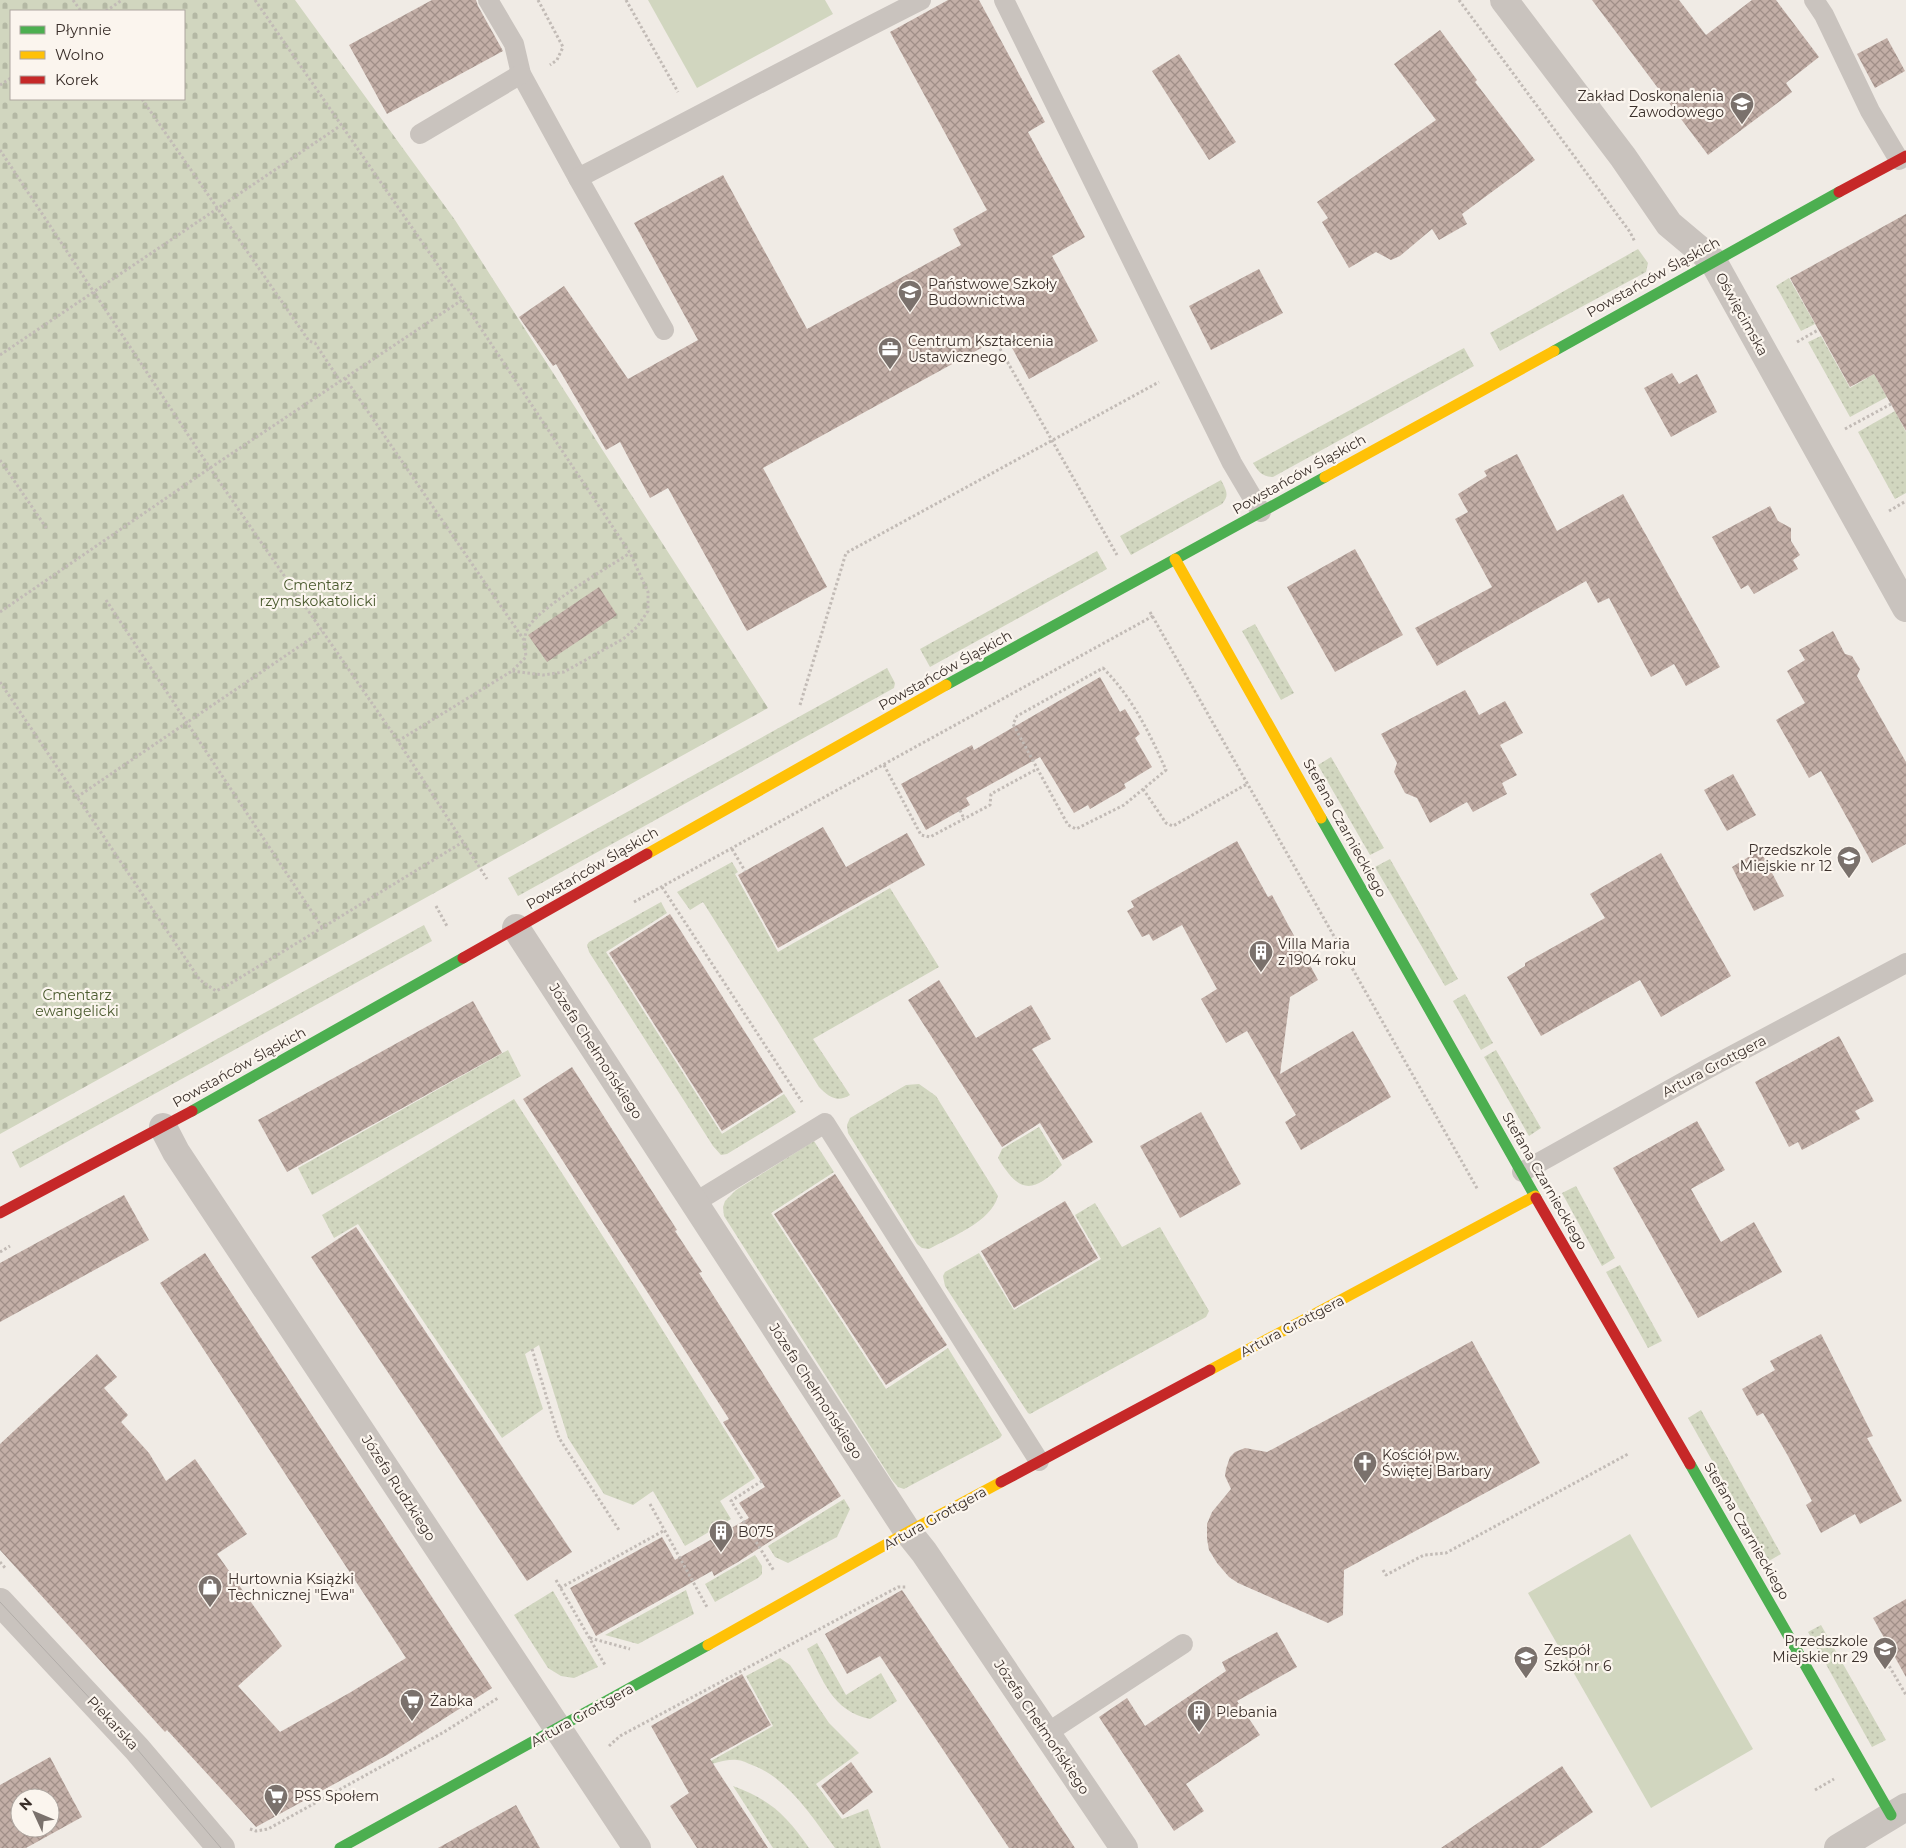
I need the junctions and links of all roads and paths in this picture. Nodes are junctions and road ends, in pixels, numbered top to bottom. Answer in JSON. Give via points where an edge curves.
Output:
{"nodes":[{"id":1,"x":122,"y":0,"type":"edge"},
{"id":2,"x":255,"y":0,"type":"edge"},
{"id":3,"x":488,"y":0,"type":"edge"},
{"id":4,"x":538,"y":0,"type":"edge"},
{"id":5,"x":626,"y":0,"type":"edge"},
{"id":6,"x":921,"y":0,"type":"edge"},
{"id":7,"x":1004,"y":0,"type":"edge"},
{"id":8,"x":1459,"y":0,"type":"edge"},
{"id":9,"x":1504,"y":0,"type":"edge"},
{"id":10,"x":1814,"y":0,"type":"edge"},
{"id":11,"x":107,"y":10,"type":"edge"},
{"id":12,"x":522,"y":77,"type":"junction"},
{"id":13,"x":143,"y":100,"type":"edge"},
{"id":14,"x":694,"y":119,"type":"junction"},
{"id":15,"x":340,"y":126,"type":"junction"},
{"id":16,"x":420,"y":134,"type":"dead end"},
{"id":17,"x":0,"y":150,"type":"edge"},
{"id":18,"x":1903,"y":158,"type":"edge"},
{"id":19,"x":578,"y":178,"type":"junction"},
{"id":20,"x":218,"y":208,"type":"junction"},
{"id":21,"x":1636,"y":242,"type":"dead end"},
{"id":22,"x":1712,"y":261,"type":"junction"},
{"id":23,"x":94,"y":291,"type":"junction"},
{"id":24,"x":462,"y":300,"type":"junction"},
{"id":25,"x":664,"y":330,"type":"dead end"},
{"id":26,"x":1818,"y":330,"type":"dead end"},
{"id":27,"x":995,"y":340,"type":"dead end"},
{"id":28,"x":1796,"y":343,"type":"dead end"},
{"id":29,"x":0,"y":355,"type":"edge"},
{"id":30,"x":1186,"y":368,"type":"junction"},
{"id":31,"x":345,"y":378,"type":"junction"},
{"id":32,"x":340,"y":382,"type":"junction"},
{"id":33,"x":1891,"y":404,"type":"dead end"},
{"id":34,"x":1844,"y":430,"type":"dead end"},
{"id":35,"x":1051,"y":441,"type":"junction"},
{"id":36,"x":0,"y":460,"type":"edge"},
{"id":37,"x":210,"y":468,"type":"junction"},
{"id":38,"x":1906,"y":501,"type":"edge"},
{"id":39,"x":1888,"y":511,"type":"dead end"},
{"id":40,"x":1261,"y":512,"type":"junction"},
{"id":41,"x":47,"y":529,"type":"dead end"},
{"id":42,"x":630,"y":553,"type":"junction"},
{"id":43,"x":1175,"y":559,"type":"junction"},
{"id":44,"x":1134,"y":582,"type":"junction"},
{"id":45,"x":106,"y":600,"type":"dead end"},
{"id":46,"x":1906,"y":608,"type":"edge"},
{"id":47,"x":0,"y":612,"type":"edge"},
{"id":48,"x":1152,"y":616,"type":"junction"},
{"id":49,"x":322,"y":631,"type":"junction"},
{"id":50,"x":524,"y":640,"type":"junction"},
{"id":51,"x":512,"y":671,"type":"junction"},
{"id":52,"x":0,"y":682,"type":"edge"},
{"id":53,"x":800,"y":705,"type":"dead end"},
{"id":54,"x":188,"y":722,"type":"junction"},
{"id":55,"x":398,"y":741,"type":"junction"},
{"id":56,"x":884,"y":765,"type":"junction"},
{"id":57,"x":1037,"y":769,"type":"junction"},
{"id":58,"x":1248,"y":784,"type":"junction"},
{"id":59,"x":1143,"y":789,"type":"junction"},
{"id":60,"x":77,"y":797,"type":"junction"},
{"id":61,"x":960,"y":810,"type":"dead end"},
{"id":62,"x":964,"y":819,"type":"junction"},
{"id":63,"x":463,"y":842,"type":"junction"},
{"id":64,"x":732,"y":849,"type":"junction"},
{"id":65,"x":745,"y":871,"type":"dead end"},
{"id":66,"x":486,"y":879,"type":"dead end"},
{"id":67,"x":662,"y":887,"type":"junction"},
{"id":68,"x":628,"y":906,"type":"dead end"},
{"id":69,"x":322,"y":927,"type":"junction"},
{"id":70,"x":516,"y":928,"type":"junction"},
{"id":71,"x":1906,"y":963,"type":"edge"},
{"id":72,"x":163,"y":1127,"type":"junction"},
{"id":73,"x":818,"y":1127,"type":"junction"},
{"id":74,"x":1522,"y":1172,"type":"junction"},
{"id":75,"x":1535,"y":1196,"type":"junction"},
{"id":76,"x":694,"y":1203,"type":"junction"},
{"id":77,"x":0,"y":1213,"type":"edge"},
{"id":78,"x":1494,"y":1218,"type":"junction"},
{"id":79,"x":17,"y":1242,"type":"dead end"},
{"id":80,"x":0,"y":1252,"type":"edge"},
{"id":81,"x":532,"y":1349,"type":"dead end"},
{"id":82,"x":1628,"y":1454,"type":"dead end"},
{"id":83,"x":1039,"y":1461,"type":"junction"},
{"id":84,"x":762,"y":1481,"type":"dead end"},
{"id":85,"x":650,"y":1504,"type":"dead end"},
{"id":86,"x":619,"y":1530,"type":"dead end"},
{"id":87,"x":665,"y":1530,"type":"junction"},
{"id":88,"x":908,"y":1532,"type":"junction"},
{"id":89,"x":0,"y":1562,"type":"edge"},
{"id":90,"x":7,"y":1569,"type":"dead end"},
{"id":91,"x":1383,"y":1570,"type":"dead end"},
{"id":92,"x":777,"y":1576,"type":"dead end"},
{"id":93,"x":556,"y":1580,"type":"dead end"},
{"id":94,"x":560,"y":1588,"type":"junction"},
{"id":95,"x":912,"y":1592,"type":"dead end"},
{"id":96,"x":0,"y":1602,"type":"edge"},
{"id":97,"x":710,"y":1612,"type":"dead end"},
{"id":98,"x":590,"y":1638,"type":"junction"},
{"id":99,"x":1183,"y":1644,"type":"dead end"},
{"id":100,"x":637,"y":1651,"type":"dead end"},
{"id":101,"x":1892,"y":1652,"type":"dead end"},
{"id":102,"x":607,"y":1667,"type":"dead end"},
{"id":103,"x":1906,"y":1695,"type":"edge"},
{"id":104,"x":500,"y":1697,"type":"dead end"},
{"id":105,"x":557,"y":1728,"type":"junction"},
{"id":106,"x":1047,"y":1734,"type":"junction"},
{"id":107,"x":606,"y":1749,"type":"dead end"},
{"id":108,"x":1899,"y":1811,"type":"edge"},
{"id":109,"x":248,"y":1828,"type":"dead end"},
{"id":110,"x":221,"y":1848,"type":"edge"},
{"id":111,"x":340,"y":1848,"type":"edge"},
{"id":112,"x":637,"y":1848,"type":"edge"},
{"id":113,"x":1124,"y":1848,"type":"edge"},
{"id":114,"x":1838,"y":1848,"type":"edge"}],
"edges":[{"from":1,"to":11,"type":"path"},
{"from":2,"to":15,"type":"path"},
{"from":3,"to":12,"type":"lane","via":[[514,44]]},
{"from":4,"to":12,"type":"path","via":[[563,48],[558,60]]},
{"from":5,"to":14,"type":"path"},
{"from":6,"to":14,"type":"lane"},
{"from":7,"to":30,"type":"lane"},
{"from":8,"to":21,"type":"path"},
{"from":9,"to":22,"type":"street","name":"Oświęcimska","via":[[1624,157],[1669,224]]},
{"from":10,"to":18,"type":"lane","via":[[1870,110]]},
{"from":12,"to":16,"type":"lane"},
{"from":12,"to":19,"type":"lane"},
{"from":13,"to":20,"type":"path"},
{"from":14,"to":19,"type":"lane"},
{"from":15,"to":20,"type":"path"},
{"from":15,"to":24,"type":"path"},
{"from":17,"to":23,"type":"path"},
{"from":18,"to":22,"type":"street","name":"Powstańców Śląskich"},
{"from":19,"to":25,"type":"lane"},
{"from":20,"to":23,"type":"path"},
{"from":20,"to":32,"type":"path"},
{"from":22,"to":40,"type":"street","name":"Powstańców Śląskich"},
{"from":22,"to":46,"type":"street","name":"Oświęcimska"},
{"from":23,"to":29,"type":"path"},
{"from":23,"to":37,"type":"path"},
{"from":24,"to":31,"type":"path"},
{"from":24,"to":42,"type":"path"},
{"from":26,"to":28,"type":"path"},
{"from":27,"to":35,"type":"path"},
{"from":30,"to":35,"type":"path"},
{"from":30,"to":40,"type":"lane","via":[[1232,463]]},
{"from":31,"to":32,"type":"path"},
{"from":31,"to":50,"type":"path"},
{"from":32,"to":37,"type":"path"},
{"from":33,"to":34,"type":"path"},
{"from":35,"to":44,"type":"path"},
{"from":35,"to":53,"type":"path","via":[[846,553]]},
{"from":36,"to":41,"type":"path"},
{"from":37,"to":47,"type":"path"},
{"from":37,"to":49,"type":"path"},
{"from":38,"to":39,"type":"path"},
{"from":40,"to":43,"type":"street","name":"Powstańców Śląskich"},
{"from":42,"to":50,"type":"path","via":[[546,608],[527,628]]},
{"from":42,"to":51,"type":"path","via":[[648,592],[648,611],[637,626],[623,639],[564,672],[543,675]]},
{"from":43,"to":44,"type":"street","name":"Powstańców Śląskich"},
{"from":43,"to":74,"type":"street","name":"Stefana Czarnieckiego"},
{"from":44,"to":48,"type":"path"},
{"from":44,"to":70,"type":"street","name":"Powstańców Śląskich"},
{"from":45,"to":54,"type":"path"},
{"from":48,"to":56,"type":"path"},
{"from":48,"to":58,"type":"path"},
{"from":49,"to":54,"type":"path"},
{"from":49,"to":55,"type":"path"},
{"from":50,"to":51,"type":"path","via":[[526,657]]},
{"from":51,"to":55,"type":"path"},
{"from":52,"to":60,"type":"path"},
{"from":54,"to":60,"type":"path"},
{"from":54,"to":69,"type":"path"},
{"from":55,"to":63,"type":"path"},
{"from":56,"to":62,"type":"path","via":[[921,835],[930,837]]},
{"from":56,"to":64,"type":"path"},
{"from":57,"to":59,"type":"path","via":[[1068,825],[1076,829],[1124,804]]},
{"from":57,"to":59,"type":"path","via":[[1013,724],[1016,716],[1103,668],[1133,703],[1166,770]]},
{"from":57,"to":62,"type":"path","via":[[991,794],[990,805]]},
{"from":58,"to":59,"type":"path","via":[[1173,826],[1166,823]]},
{"from":58,"to":78,"type":"path"},
{"from":60,"to":69,"type":"path","via":[[200,980],[216,991]]},
{"from":61,"to":62,"type":"path"},
{"from":63,"to":66,"type":"path"},
{"from":63,"to":69,"type":"path"},
{"from":64,"to":65,"type":"path"},
{"from":64,"to":67,"type":"path"},
{"from":67,"to":68,"type":"path"},
{"from":67,"to":73,"type":"path"},
{"from":70,"to":72,"type":"street","name":"Powstańców Śląskich"},
{"from":70,"to":76,"type":"street","name":"Józefa Chełmońskiego"},
{"from":71,"to":74,"type":"lane","name":"Artura Grottgera"},
{"from":72,"to":77,"type":"street","name":"Powstańców Śląskich"},
{"from":72,"to":105,"type":"street","name":"Józefa Rudzkiego","via":[[176,1152]]},
{"from":73,"to":76,"type":"lane"},
{"from":73,"to":83,"type":"lane","via":[[825,1123]]},
{"from":74,"to":75,"type":"street","name":"Stefana Czarnieckiego"},
{"from":75,"to":78,"type":"street","name":"Artura Grottgera"},
{"from":75,"to":108,"type":"street","name":"Stefana Czarnieckiego","via":[[1785,1627]]},
{"from":76,"to":88,"type":"street","name":"Józefa Chełmońskiego"},
{"from":78,"to":83,"type":"street","name":"Artura Grottgera"},
{"from":79,"to":80,"type":"path"},
{"from":81,"to":86,"type":"path","via":[[559,1438]]},
{"from":82,"to":91,"type":"path","via":[[1446,1553],[1424,1555],[1386,1575]]},
{"from":83,"to":88,"type":"street","name":"Artura Grottgera"},
{"from":84,"to":92,"type":"path","via":[[731,1501]]},
{"from":85,"to":87,"type":"path"},
{"from":87,"to":94,"type":"path"},
{"from":87,"to":97,"type":"path"},
{"from":88,"to":105,"type":"street","name":"Artura Grottgera"},
{"from":88,"to":106,"type":"street","name":"Józefa Chełmońskiego"},
{"from":89,"to":90,"type":"path"},
{"from":93,"to":94,"type":"path"},
{"from":94,"to":98,"type":"path"},
{"from":95,"to":107,"type":"path","via":[[907,1587],[898,1587],[620,1736]]},
{"from":96,"to":110,"type":"street","name":"Piekarska","via":[[136,1749]]},
{"from":98,"to":100,"type":"path"},
{"from":98,"to":102,"type":"path"},
{"from":99,"to":106,"type":"lane"},
{"from":101,"to":103,"type":"path","via":[[1884,1657]]},
{"from":104,"to":109,"type":"path","via":[[444,1732],[268,1829],[256,1831]]},
{"from":105,"to":111,"type":"street","name":"Artura Grottgera"},
{"from":105,"to":112,"type":"street","name":"Józefa Rudzkiego"},
{"from":106,"to":113,"type":"street","name":"Józefa Chełmońskiego"},
{"from":108,"to":114,"type":"street"}]}
